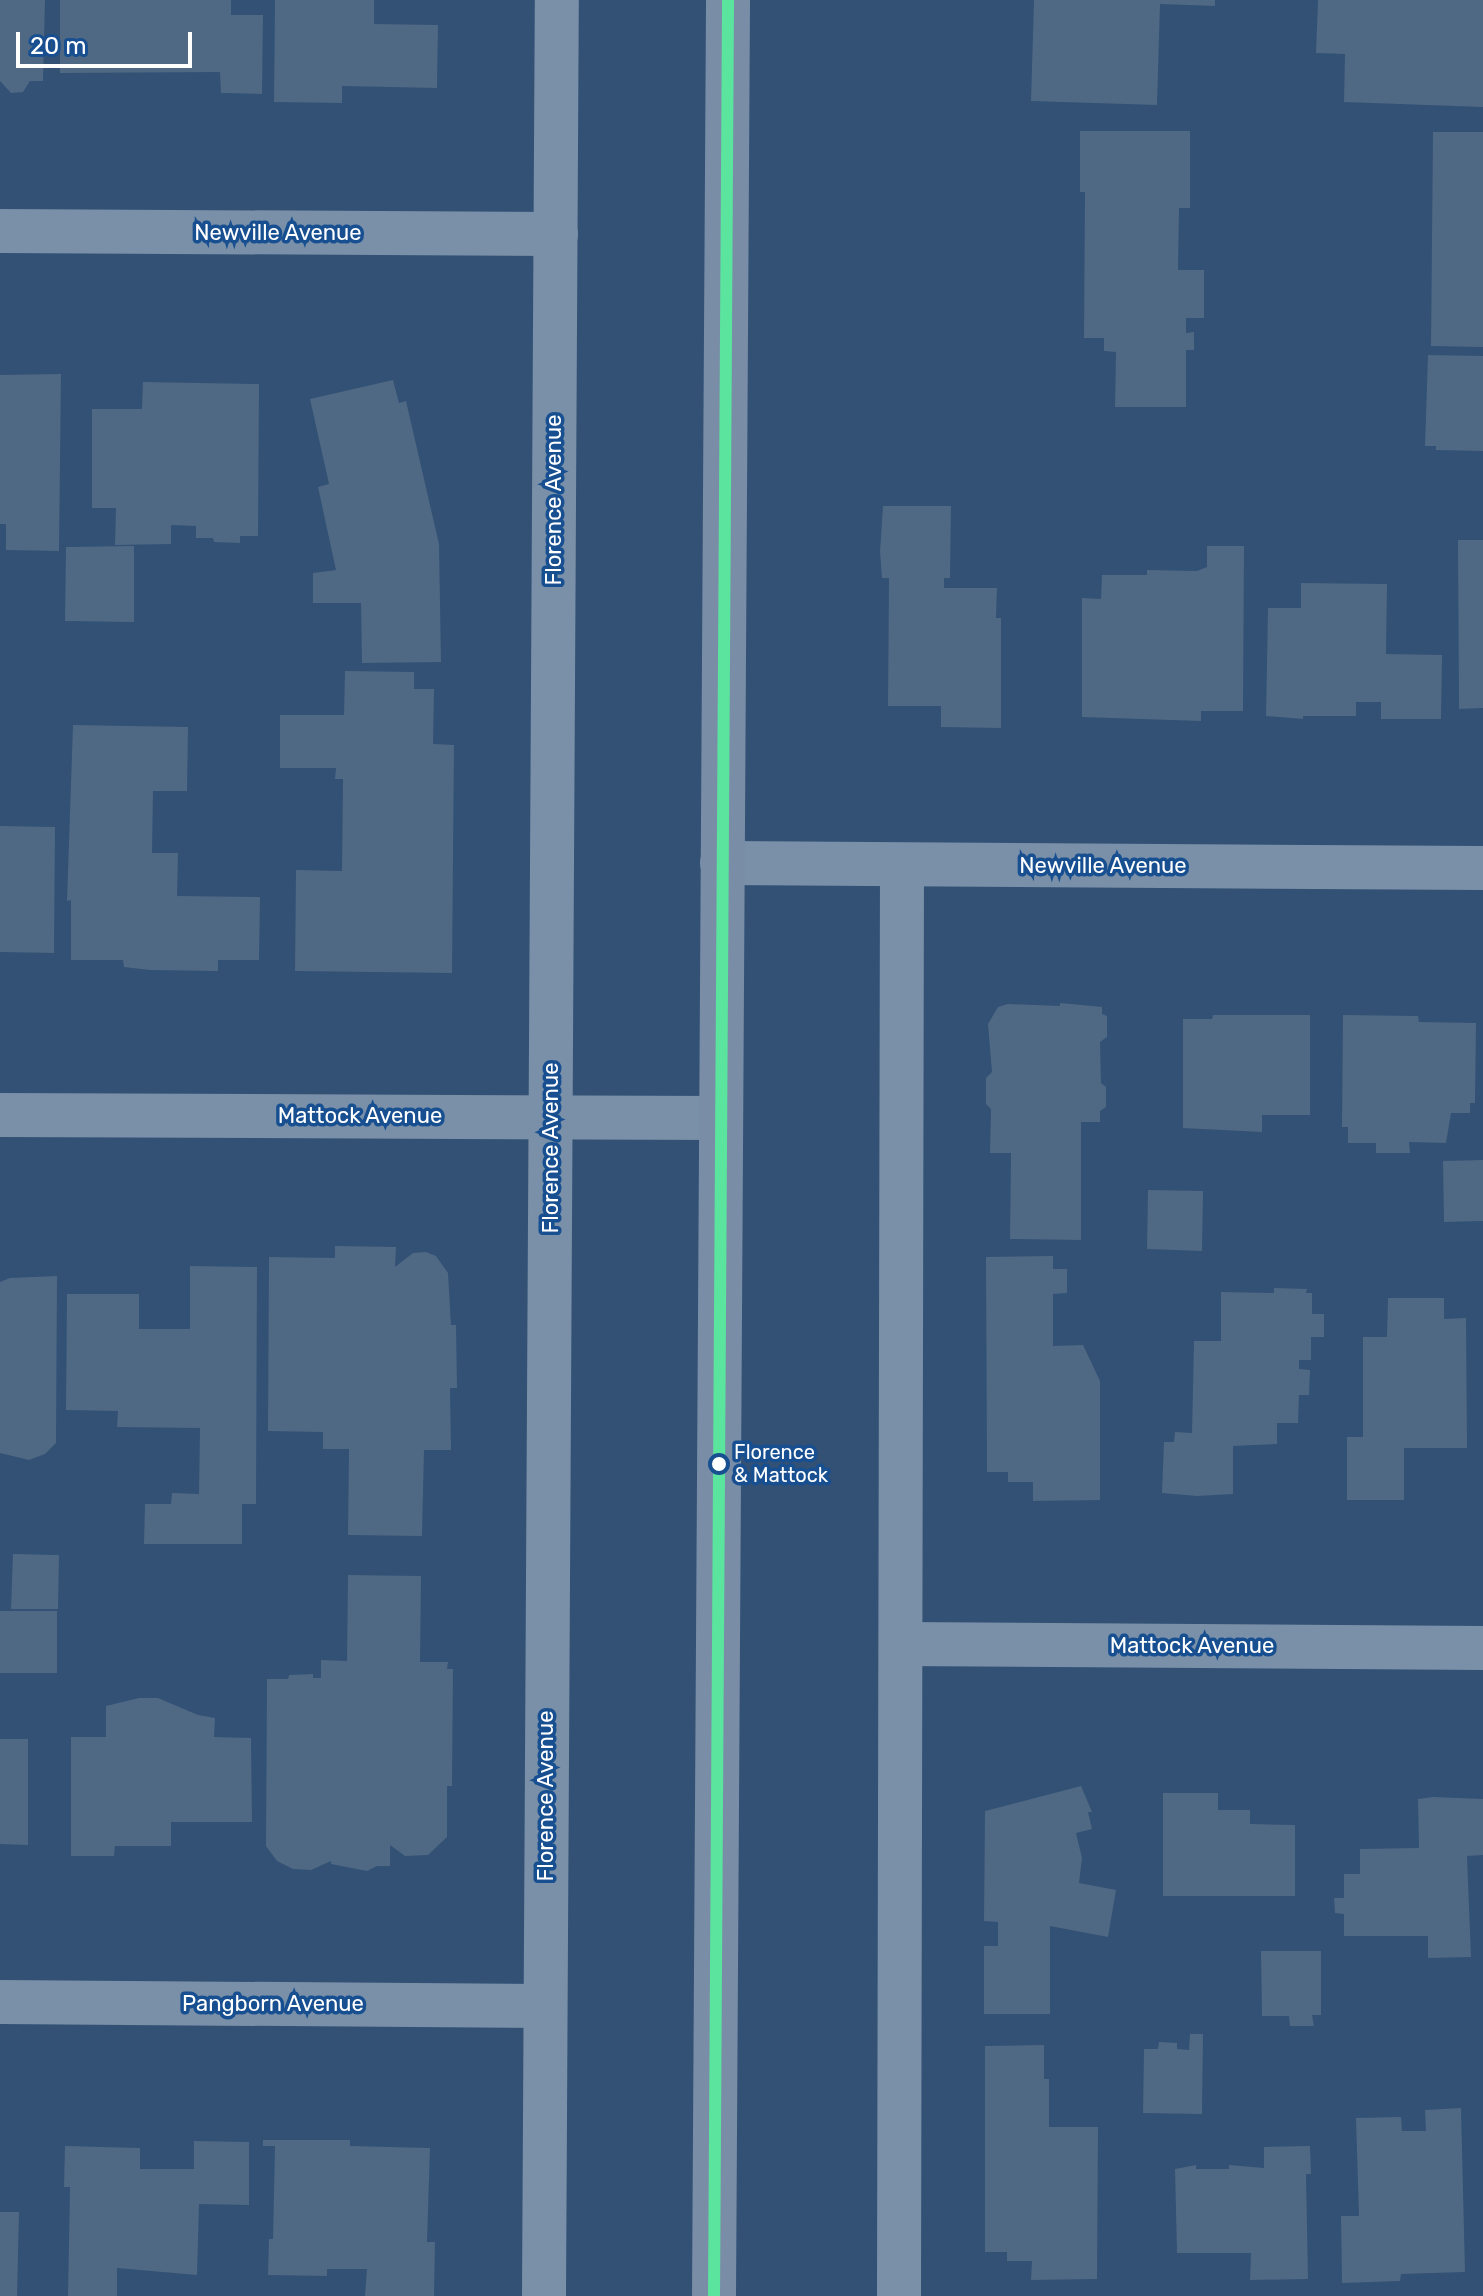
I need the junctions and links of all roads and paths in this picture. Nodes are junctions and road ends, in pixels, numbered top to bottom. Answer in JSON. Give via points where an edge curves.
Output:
{"nodes":[{"id":1,"x":557,"y":0,"type":"edge"},
{"id":2,"x":728,"y":0,"type":"edge"},
{"id":3,"x":0,"y":231,"type":"edge"},
{"id":4,"x":556,"y":234,"type":"junction"},
{"id":5,"x":722,"y":863,"type":"junction"},
{"id":6,"x":902,"y":865,"type":"junction"},
{"id":7,"x":1483,"y":868,"type":"edge"},
{"id":8,"x":0,"y":1115,"type":"edge"},
{"id":9,"x":551,"y":1117,"type":"junction"},
{"id":10,"x":721,"y":1118,"type":"junction"},
{"id":11,"x":901,"y":1644,"type":"junction"},
{"id":12,"x":1483,"y":1648,"type":"edge"},
{"id":13,"x":0,"y":2002,"type":"edge"},
{"id":14,"x":545,"y":2006,"type":"junction"},
{"id":15,"x":544,"y":2296,"type":"edge"},
{"id":16,"x":714,"y":2296,"type":"edge"},
{"id":17,"x":899,"y":2296,"type":"edge"}],
"edges":[{"from":1,"to":4,"type":"street","name":"Florence Avenue"},
{"from":2,"to":5,"type":"main road"},
{"from":3,"to":4,"type":"street","name":"Newville Avenue"},
{"from":4,"to":9,"type":"street","name":"Florence Avenue"},
{"from":5,"to":6,"type":"street","name":"Newville Avenue"},
{"from":5,"to":10,"type":"main road"},
{"from":6,"to":7,"type":"street","name":"Newville Avenue"},
{"from":6,"to":11,"type":"street"},
{"from":8,"to":9,"type":"street","name":"Mattock Avenue"},
{"from":9,"to":10,"type":"street","name":"Mattock Avenue"},
{"from":9,"to":14,"type":"street","name":"Florence Avenue"},
{"from":10,"to":16,"type":"main road"},
{"from":11,"to":12,"type":"street","name":"Mattock Avenue"},
{"from":11,"to":17,"type":"street"},
{"from":13,"to":14,"type":"street","name":"Pangborn Avenue"},
{"from":14,"to":15,"type":"street","name":"Florence Avenue"}]}
